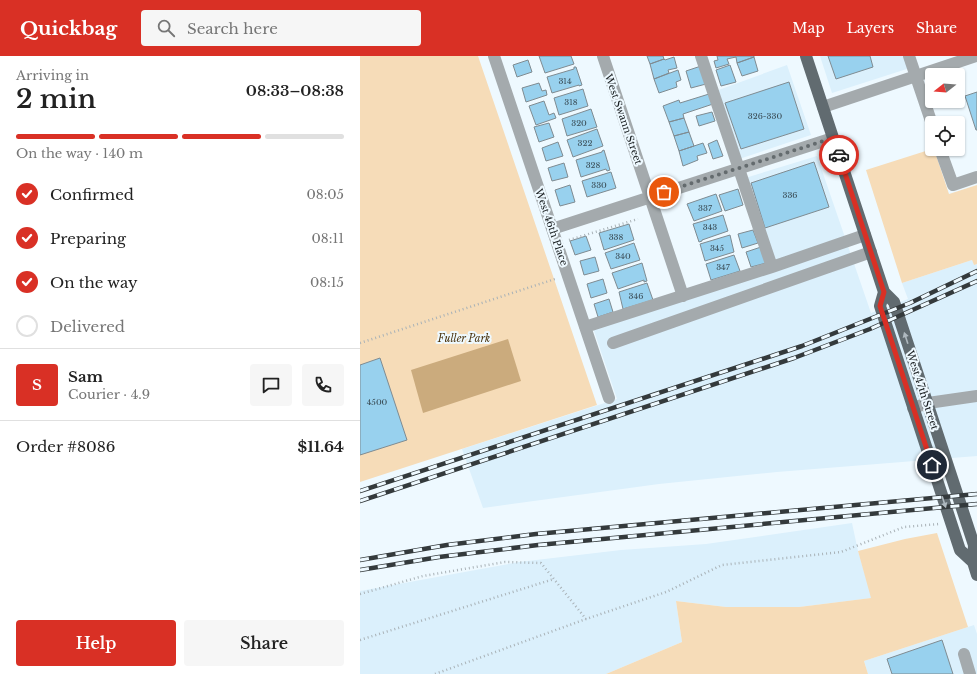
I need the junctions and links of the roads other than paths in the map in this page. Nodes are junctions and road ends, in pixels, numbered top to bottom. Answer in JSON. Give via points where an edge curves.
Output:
{"nodes":[{"id":1,"x":494,"y":56,"type":"edge"},
{"id":2,"x":603,"y":56,"type":"edge"},
{"id":3,"x":701,"y":56,"type":"edge"},
{"id":4,"x":806,"y":56,"type":"edge"},
{"id":5,"x":909,"y":56,"type":"edge"},
{"id":6,"x":976,"y":56,"type":"edge"},
{"id":7,"x":916,"y":76,"type":"junction"},
{"id":8,"x":823,"y":107,"type":"junction"},
{"id":9,"x":929,"y":116,"type":"edge"},
{"id":10,"x":833,"y":138,"type":"junction"},
{"id":11,"x":943,"y":156,"type":"edge"},
{"id":12,"x":739,"y":168,"type":"junction"},
{"id":13,"x":977,"y":178,"type":"edge"},
{"id":14,"x":650,"y":197,"type":"junction"},
{"id":15,"x":552,"y":229,"type":"junction"},
{"id":16,"x":865,"y":236,"type":"junction"},
{"id":17,"x":871,"y":252,"type":"junction"},
{"id":18,"x":772,"y":267,"type":"junction"},
{"id":19,"x":884,"y":292,"type":"junction"},
{"id":20,"x":683,"y":296,"type":"junction"},
{"id":21,"x":585,"y":327,"type":"junction"},
{"id":22,"x":613,"y":343,"type":"dead end"},
{"id":23,"x":977,"y":396,"type":"edge"},
{"id":24,"x":609,"y":398,"type":"dead end"},
{"id":25,"x":928,"y":403,"type":"junction"},
{"id":26,"x":913,"y":408,"type":"junction"},
{"id":27,"x":973,"y":562,"type":"junction"},
{"id":28,"x":977,"y":575,"type":"edge"},
{"id":29,"x":964,"y":654,"type":"dead end"},
{"id":30,"x":970,"y":674,"type":"edge"}],
"edges":[{"from":1,"to":15,"type":"street","name":"West 46th Place"},
{"from":2,"to":14,"type":"street","name":"West Swann Street"},
{"from":3,"to":12,"type":"street"},
{"from":4,"to":8,"type":"main road","name":"West 47th Street"},
{"from":5,"to":7,"type":"street"},
{"from":6,"to":7,"type":"street"},
{"from":7,"to":8,"type":"street"},
{"from":7,"to":9,"type":"street"},
{"from":8,"to":10,"type":"main road","name":"West 47th Street"},
{"from":10,"to":12,"type":"street"},
{"from":10,"to":16,"type":"main road","name":"West 47th Street"},
{"from":11,"to":13,"type":"street","via":[[953,185]]},
{"from":12,"to":14,"type":"street"},
{"from":12,"to":18,"type":"street"},
{"from":14,"to":15,"type":"street"},
{"from":14,"to":20,"type":"street","name":"West Swann Street"},
{"from":15,"to":21,"type":"street","name":"West 46th Place"},
{"from":16,"to":17,"type":"main road","name":"West 47th Street"},
{"from":16,"to":18,"type":"street"},
{"from":17,"to":19,"type":"main road","name":"West 47th Street"},
{"from":17,"to":22,"type":"street"},
{"from":18,"to":20,"type":"street"},
{"from":25,"to":19,"type":"main road","name":"West 47th Street","one_way":true,"via":[[894,302]]},
{"from":19,"to":26,"type":"main road","name":"West 47th Street","via":[[880,306]]},
{"from":20,"to":21,"type":"street"},
{"from":21,"to":24,"type":"street","name":"West 46th Place"},
{"from":23,"to":25,"type":"street"},
{"from":25,"to":26,"type":"street"},
{"from":25,"to":27,"type":"main road","name":"West 47th Street","via":[[974,545]]},
{"from":26,"to":27,"type":"main road","name":"West 47th Street","one_way":true,"via":[[960,550]]},
{"from":27,"to":28,"type":"main road","name":"West 47th Street"},
{"from":29,"to":30,"type":"street"}]}
